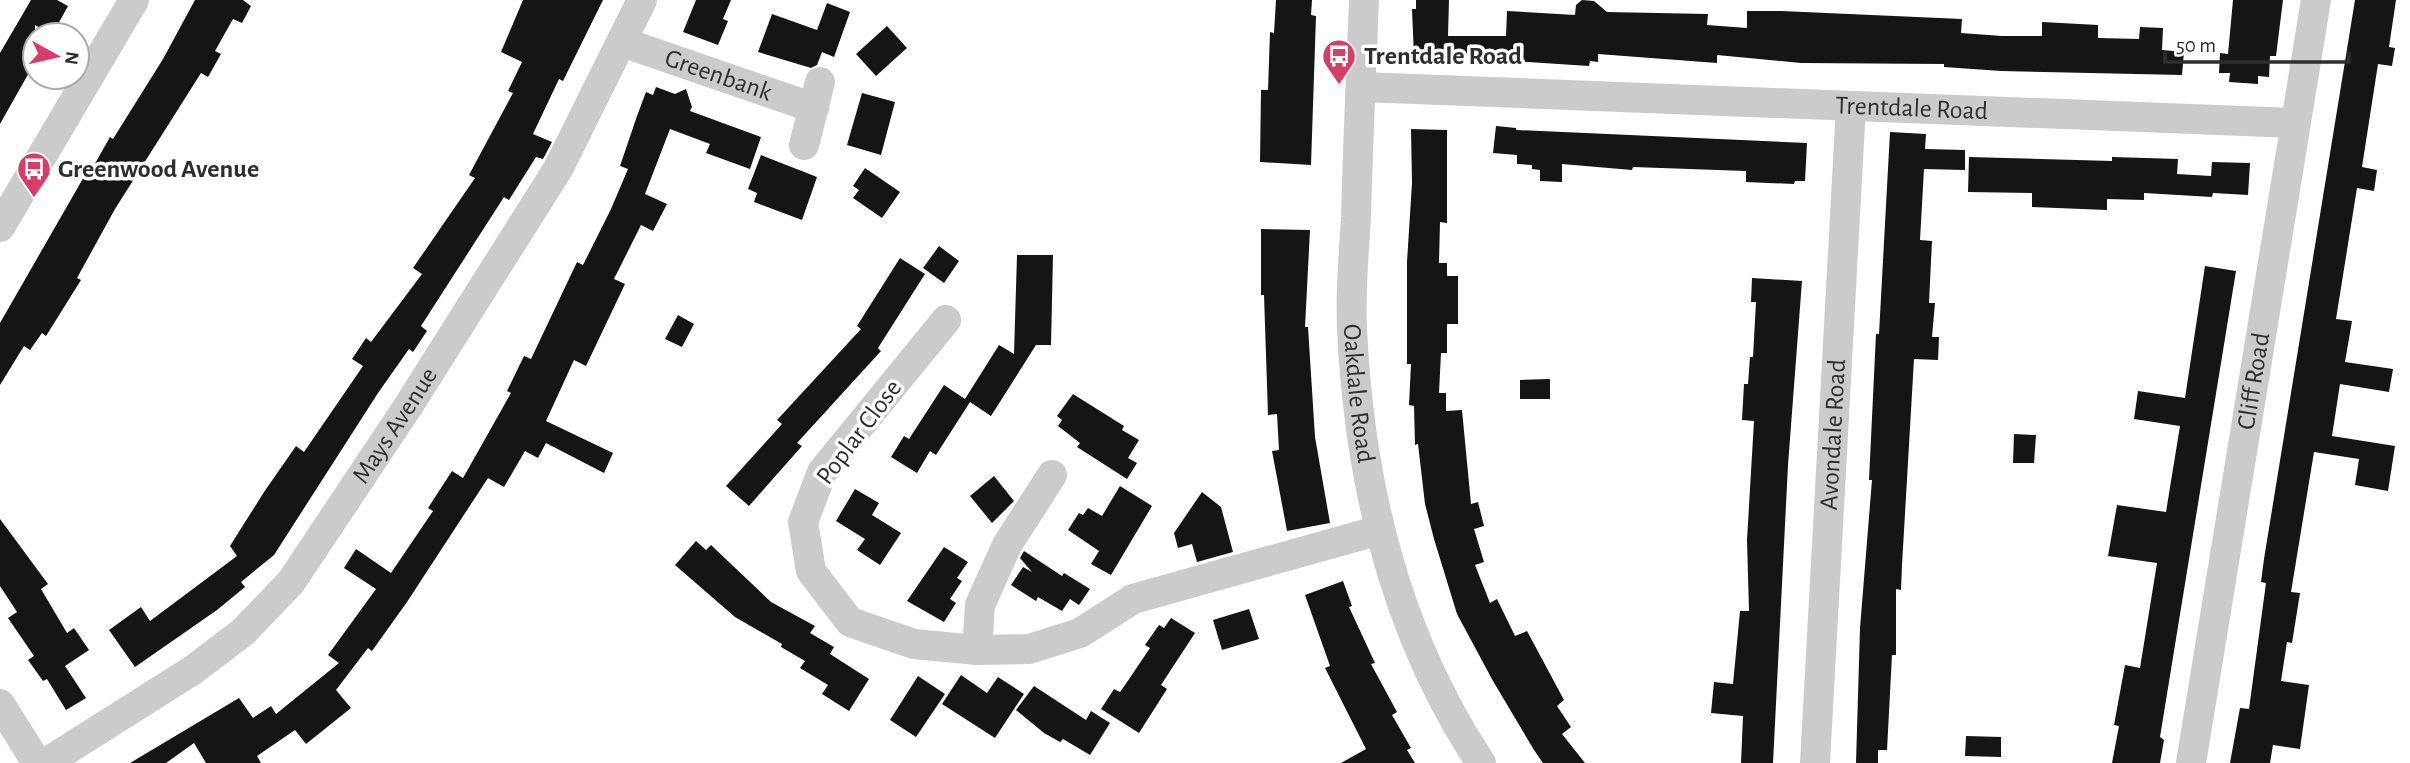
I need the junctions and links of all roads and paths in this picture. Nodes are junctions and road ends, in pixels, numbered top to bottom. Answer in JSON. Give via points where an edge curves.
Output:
{"nodes":[{"id":1,"x":134,"y":0,"type":"edge"},
{"id":2,"x":642,"y":0,"type":"edge"},
{"id":3,"x":1364,"y":0,"type":"edge"},
{"id":4,"x":2316,"y":0,"type":"edge"},
{"id":5,"x":622,"y":42,"type":"junction"},
{"id":6,"x":1360,"y":87,"type":"junction"},
{"id":7,"x":1850,"y":106,"type":"junction"},
{"id":8,"x":2295,"y":123,"type":"junction"},
{"id":9,"x":804,"y":145,"type":"dead end"},
{"id":10,"x":11,"y":183,"type":"edge"},
{"id":11,"x":0,"y":227,"type":"edge"},
{"id":12,"x":946,"y":320,"type":"dead end"},
{"id":13,"x":1052,"y":475,"type":"dead end"},
{"id":14,"x":1380,"y":530,"type":"junction"},
{"id":15,"x":976,"y":650,"type":"junction"},
{"id":16,"x":0,"y":704,"type":"edge"},
{"id":17,"x":37,"y":763,"type":"edge"},
{"id":18,"x":46,"y":763,"type":"edge"},
{"id":19,"x":1481,"y":763,"type":"edge"},
{"id":20,"x":1815,"y":763,"type":"edge"},
{"id":21,"x":2191,"y":763,"type":"edge"}],
"edges":[{"from":1,"to":10,"type":"street"},
{"from":2,"to":5,"type":"street","name":"Mays Avenue"},
{"from":3,"to":6,"type":"street","name":"Oakdale Road"},
{"from":4,"to":8,"type":"street","name":"Cliff Road"},
{"from":5,"to":9,"type":"street","name":"Greenbank","via":[[817,95]]},
{"from":5,"to":18,"type":"street","name":"Mays Avenue","via":[[558,169],[291,582],[243,632],[193,670]]},
{"from":6,"to":7,"type":"street","name":"Trentdale Road"},
{"from":6,"to":14,"type":"street","name":"Oakdale Road","via":[[1352,325],[1361,438]]},
{"from":7,"to":8,"type":"street","name":"Trentdale Road"},
{"from":7,"to":20,"type":"street","name":"Avondale Road"},
{"from":8,"to":21,"type":"street","name":"Cliff Road"},
{"from":10,"to":11,"type":"street"},
{"from":12,"to":15,"type":"street","name":"Poplar Close","via":[[822,472],[803,523],[811,571],[849,622],[914,644]]},
{"from":13,"to":15,"type":"street","via":[[1007,545],[980,605]]},
{"from":14,"to":15,"type":"street","name":"Poplar Close","via":[[1133,599],[1080,633],[1029,649]]},
{"from":14,"to":19,"type":"street","name":"Oakdale Road","via":[[1422,656]]},
{"from":16,"to":17,"type":"street"}]}
